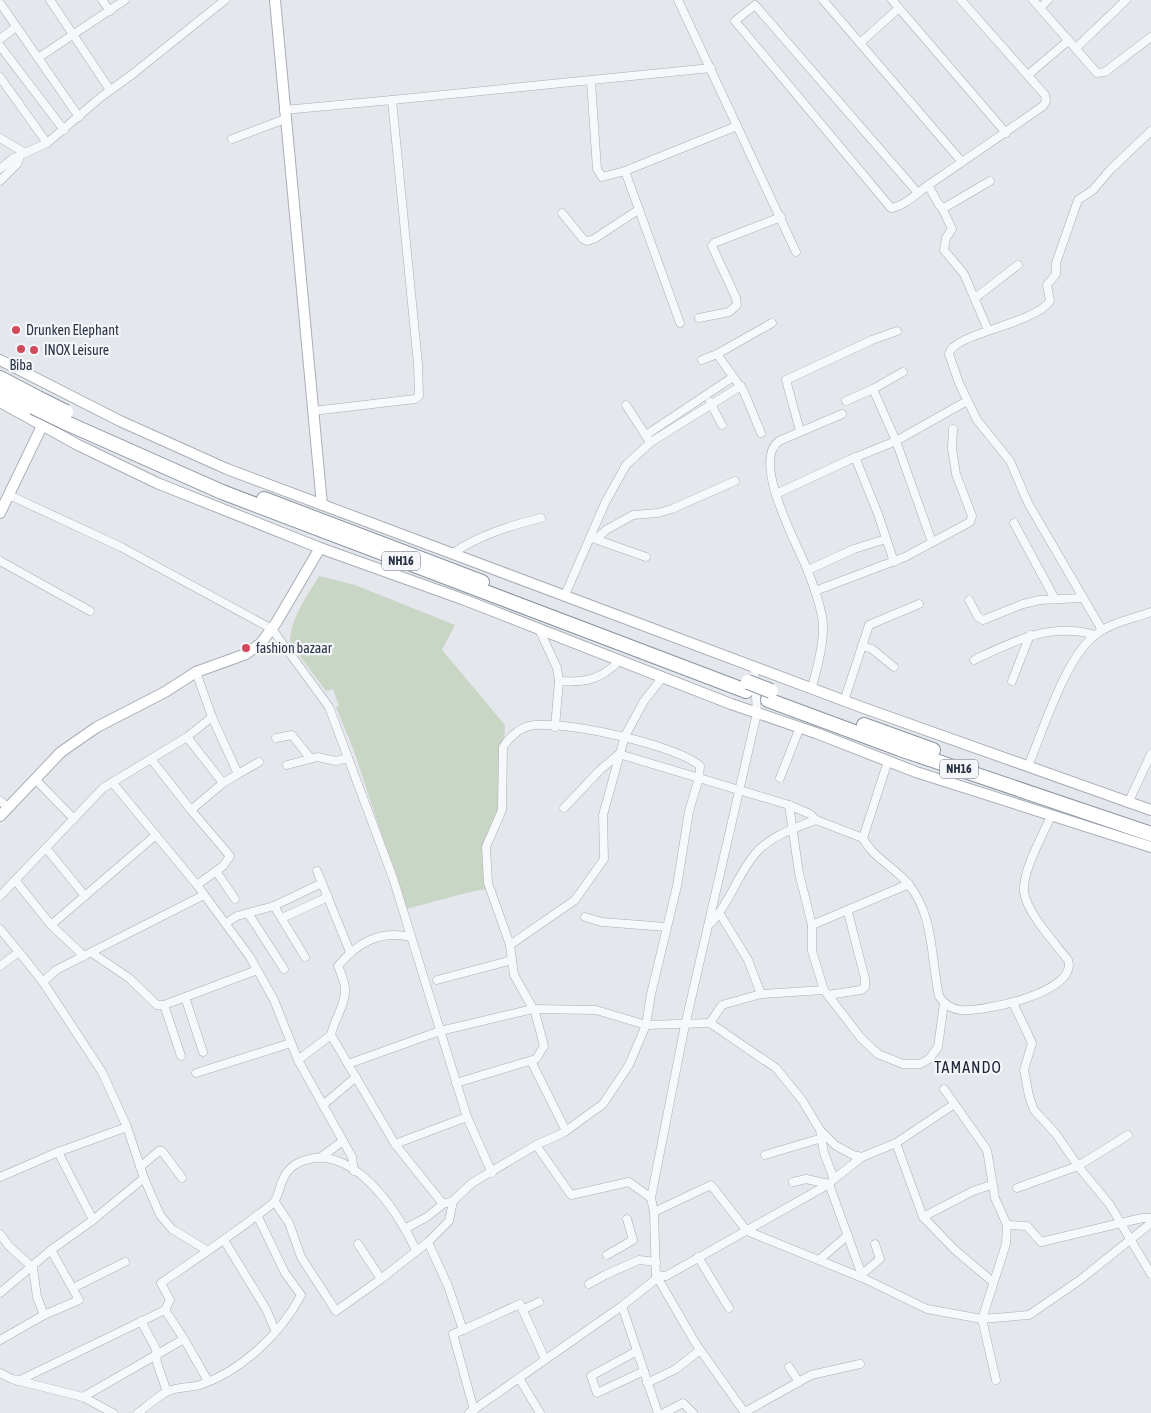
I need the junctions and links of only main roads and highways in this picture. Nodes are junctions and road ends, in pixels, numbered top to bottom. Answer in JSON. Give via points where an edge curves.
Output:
{"nodes":[{"id":1,"x":0,"y":378,"type":"edge"},
{"id":2,"x":0,"y":389,"type":"edge"},
{"id":3,"x":35,"y":402,"type":"junction"},
{"id":4,"x":770,"y":695,"type":"junction"},
{"id":5,"x":1151,"y":824,"type":"edge"},
{"id":6,"x":1151,"y":834,"type":"edge"}],
"edges":[{"from":1,"to":3,"type":"highway","number":"NH16"},
{"from":2,"to":3,"type":"highway","number":"NH16"},
{"from":3,"to":4,"type":"highway","number":"NH16","bridge":true,"via":[[228,485]]},
{"from":4,"to":5,"type":"highway","number":"NH16"},
{"from":4,"to":6,"type":"highway","number":"NH16","via":[[900,749]]}]}
